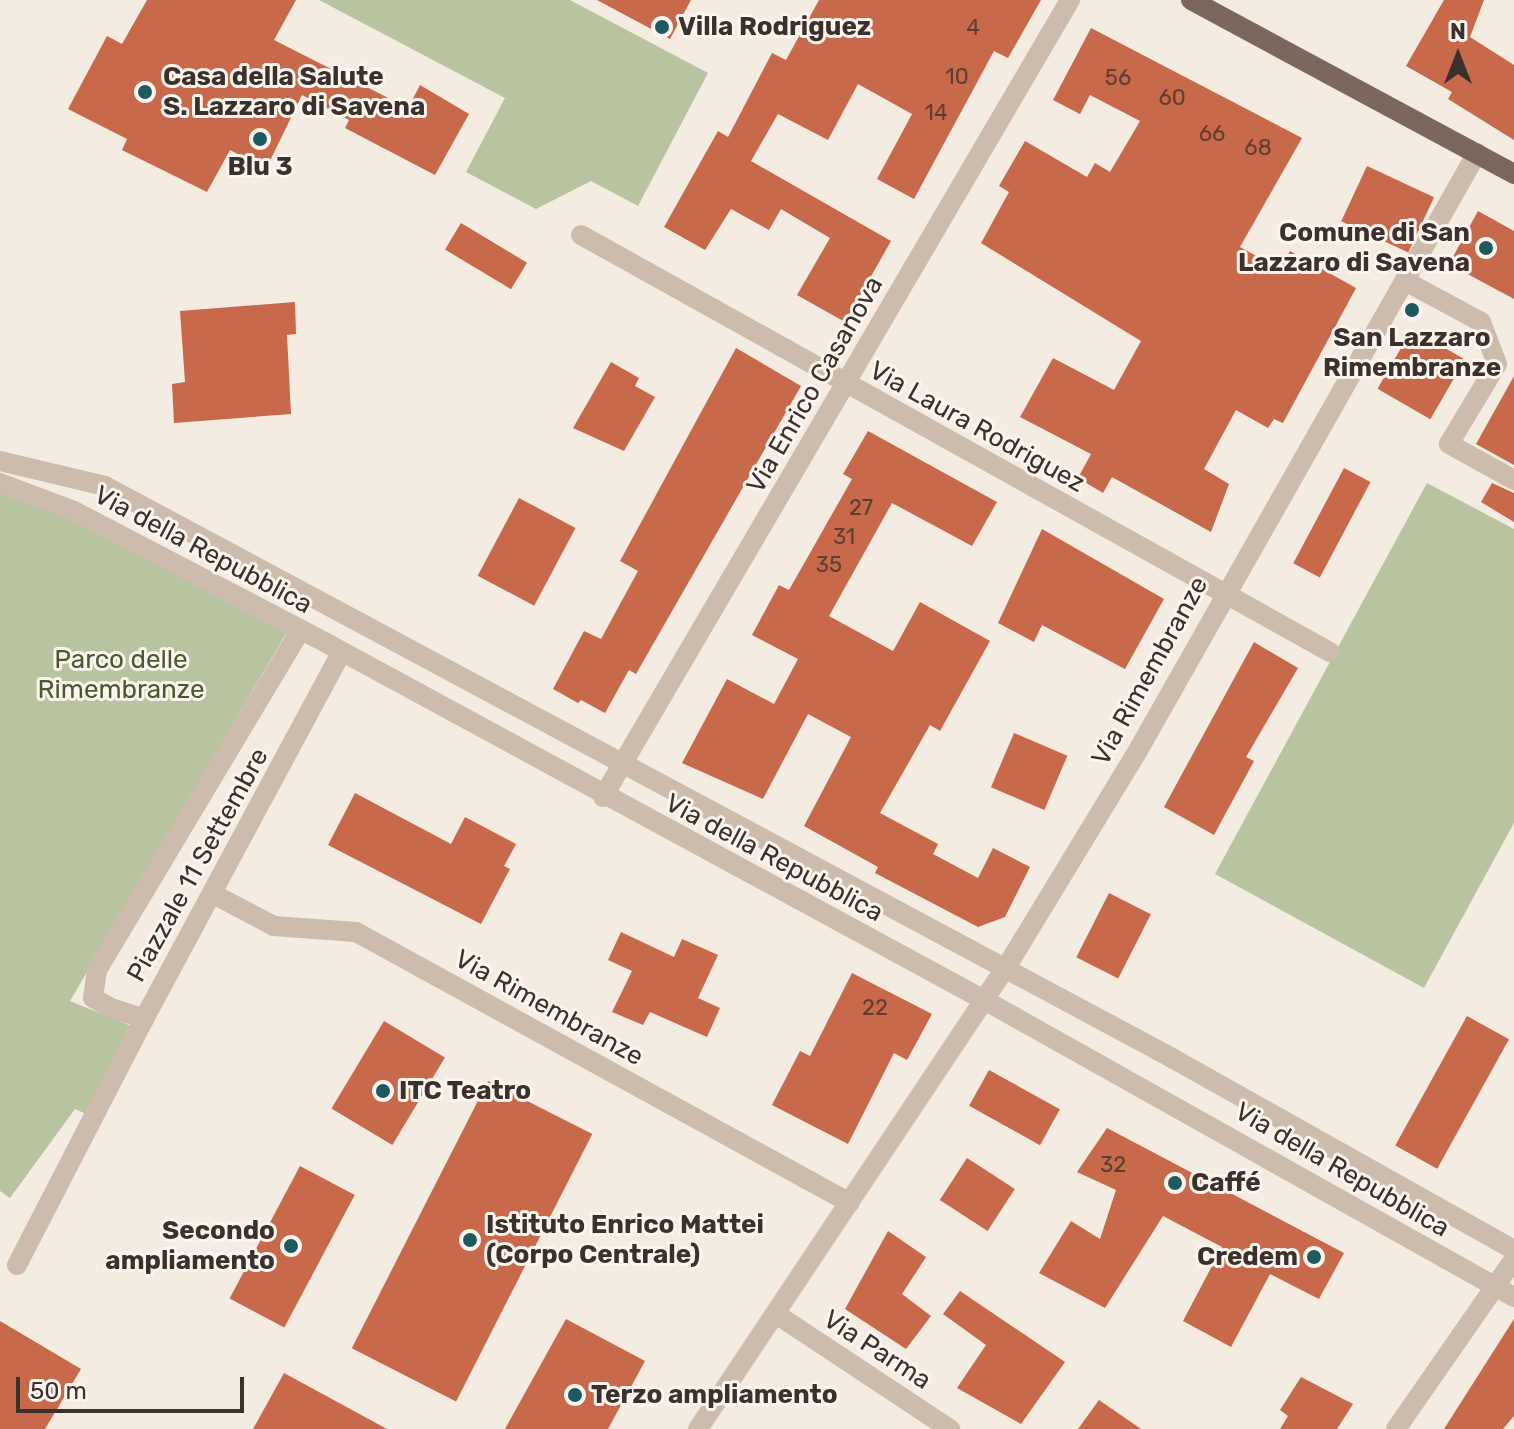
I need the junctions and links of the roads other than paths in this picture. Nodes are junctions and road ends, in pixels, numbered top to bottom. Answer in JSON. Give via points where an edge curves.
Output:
{"nodes":[{"id":1,"x":1070,"y":0,"type":"edge"},
{"id":2,"x":1191,"y":0,"type":"edge"},
{"id":3,"x":1477,"y":153,"type":"junction"},
{"id":4,"x":1514,"y":174,"type":"edge"},
{"id":5,"x":581,"y":235,"type":"dead end"},
{"id":6,"x":1405,"y":281,"type":"junction"},
{"id":7,"x":846,"y":384,"type":"junction"},
{"id":8,"x":0,"y":461,"type":"edge"},
{"id":9,"x":85,"y":478,"type":"junction"},
{"id":10,"x":1514,"y":480,"type":"edge"},
{"id":11,"x":0,"y":483,"type":"edge"},
{"id":12,"x":74,"y":511,"type":"junction"},
{"id":13,"x":1224,"y":591,"type":"junction"},
{"id":14,"x":346,"y":615,"type":"junction"},
{"id":15,"x":300,"y":631,"type":"junction"},
{"id":16,"x":336,"y":649,"type":"junction"},
{"id":17,"x":1330,"y":652,"type":"dead end"},
{"id":18,"x":624,"y":762,"type":"junction"},
{"id":19,"x":603,"y":797,"type":"junction"},
{"id":20,"x":213,"y":894,"type":"junction"},
{"id":21,"x":1005,"y":970,"type":"junction"},
{"id":22,"x":986,"y":1001,"type":"junction"},
{"id":23,"x":144,"y":1019,"type":"junction"},
{"id":24,"x":850,"y":1203,"type":"junction"},
{"id":25,"x":1514,"y":1250,"type":"edge"},
{"id":26,"x":1514,"y":1259,"type":"edge"},
{"id":27,"x":17,"y":1265,"type":"dead end"},
{"id":28,"x":1495,"y":1287,"type":"junction"},
{"id":29,"x":1514,"y":1297,"type":"edge"},
{"id":30,"x":776,"y":1314,"type":"junction"},
{"id":31,"x":698,"y":1429,"type":"edge"},
{"id":32,"x":950,"y":1429,"type":"edge"},
{"id":33,"x":1396,"y":1429,"type":"edge"}],
"edges":[{"from":1,"to":7,"type":"street","name":"Via Enrico Casanova"},
{"from":2,"to":3,"type":"main road"},
{"from":3,"to":4,"type":"main road"},
{"from":3,"to":6,"type":"street","name":"Via Rimembranze"},
{"from":5,"to":7,"type":"street","name":"Via Laura Rodriguez"},
{"from":6,"to":10,"type":"street","via":[[1481,322],[1497,364],[1449,444]]},
{"from":6,"to":13,"type":"street","name":"Via Rimembranze"},
{"from":7,"to":13,"type":"street","name":"Via Laura Rodriguez"},
{"from":7,"to":18,"type":"street","name":"Via Enrico Casanova"},
{"from":8,"to":9,"type":"street","name":"Via della Repubblica"},
{"from":9,"to":12,"type":"street","name":"Via della Repubblica"},
{"from":9,"to":14,"type":"street","name":"Via della Repubblica"},
{"from":11,"to":12,"type":"street","name":"Via della Repubblica"},
{"from":12,"to":15,"type":"street","name":"Via della Repubblica"},
{"from":13,"to":17,"type":"street","name":"Via Laura Rodriguez"},
{"from":13,"to":21,"type":"street","name":"Via Rimembranze","via":[[1136,754]]},
{"from":14,"to":16,"type":"street","name":"Piazzale 11 Settembre"},
{"from":14,"to":18,"type":"street","name":"Via della Repubblica"},
{"from":15,"to":16,"type":"street","name":"Via della Repubblica"},
{"from":15,"to":23,"type":"street","name":"Piazzale 11 Settembre","via":[[92,981],[93,998]]},
{"from":16,"to":19,"type":"street","name":"Via della Repubblica"},
{"from":16,"to":20,"type":"street","name":"Piazzale 11 Settembre"},
{"from":18,"to":19,"type":"street","name":"Via Enrico Casanova"},
{"from":18,"to":21,"type":"street","name":"Via della Repubblica"},
{"from":19,"to":22,"type":"street","name":"Via della Repubblica"},
{"from":20,"to":23,"type":"street","name":"Piazzale 11 Settembre"},
{"from":20,"to":24,"type":"street","name":"Via Rimembranze","via":[[274,926],[356,932]]},
{"from":21,"to":22,"type":"street","name":"Via Rimembranze"},
{"from":21,"to":25,"type":"street","name":"Via della Repubblica"},
{"from":22,"to":24,"type":"street","name":"Via Rimembranze"},
{"from":22,"to":28,"type":"street","name":"Via della Repubblica"},
{"from":23,"to":27,"type":"street"},
{"from":24,"to":30,"type":"street","name":"Via Rimembranze"},
{"from":26,"to":28,"type":"street"},
{"from":28,"to":29,"type":"street","name":"Via della Repubblica"},
{"from":28,"to":33,"type":"street"},
{"from":30,"to":31,"type":"street","name":"Via Rimembranze"},
{"from":30,"to":32,"type":"street","name":"Via Parma"}]}
